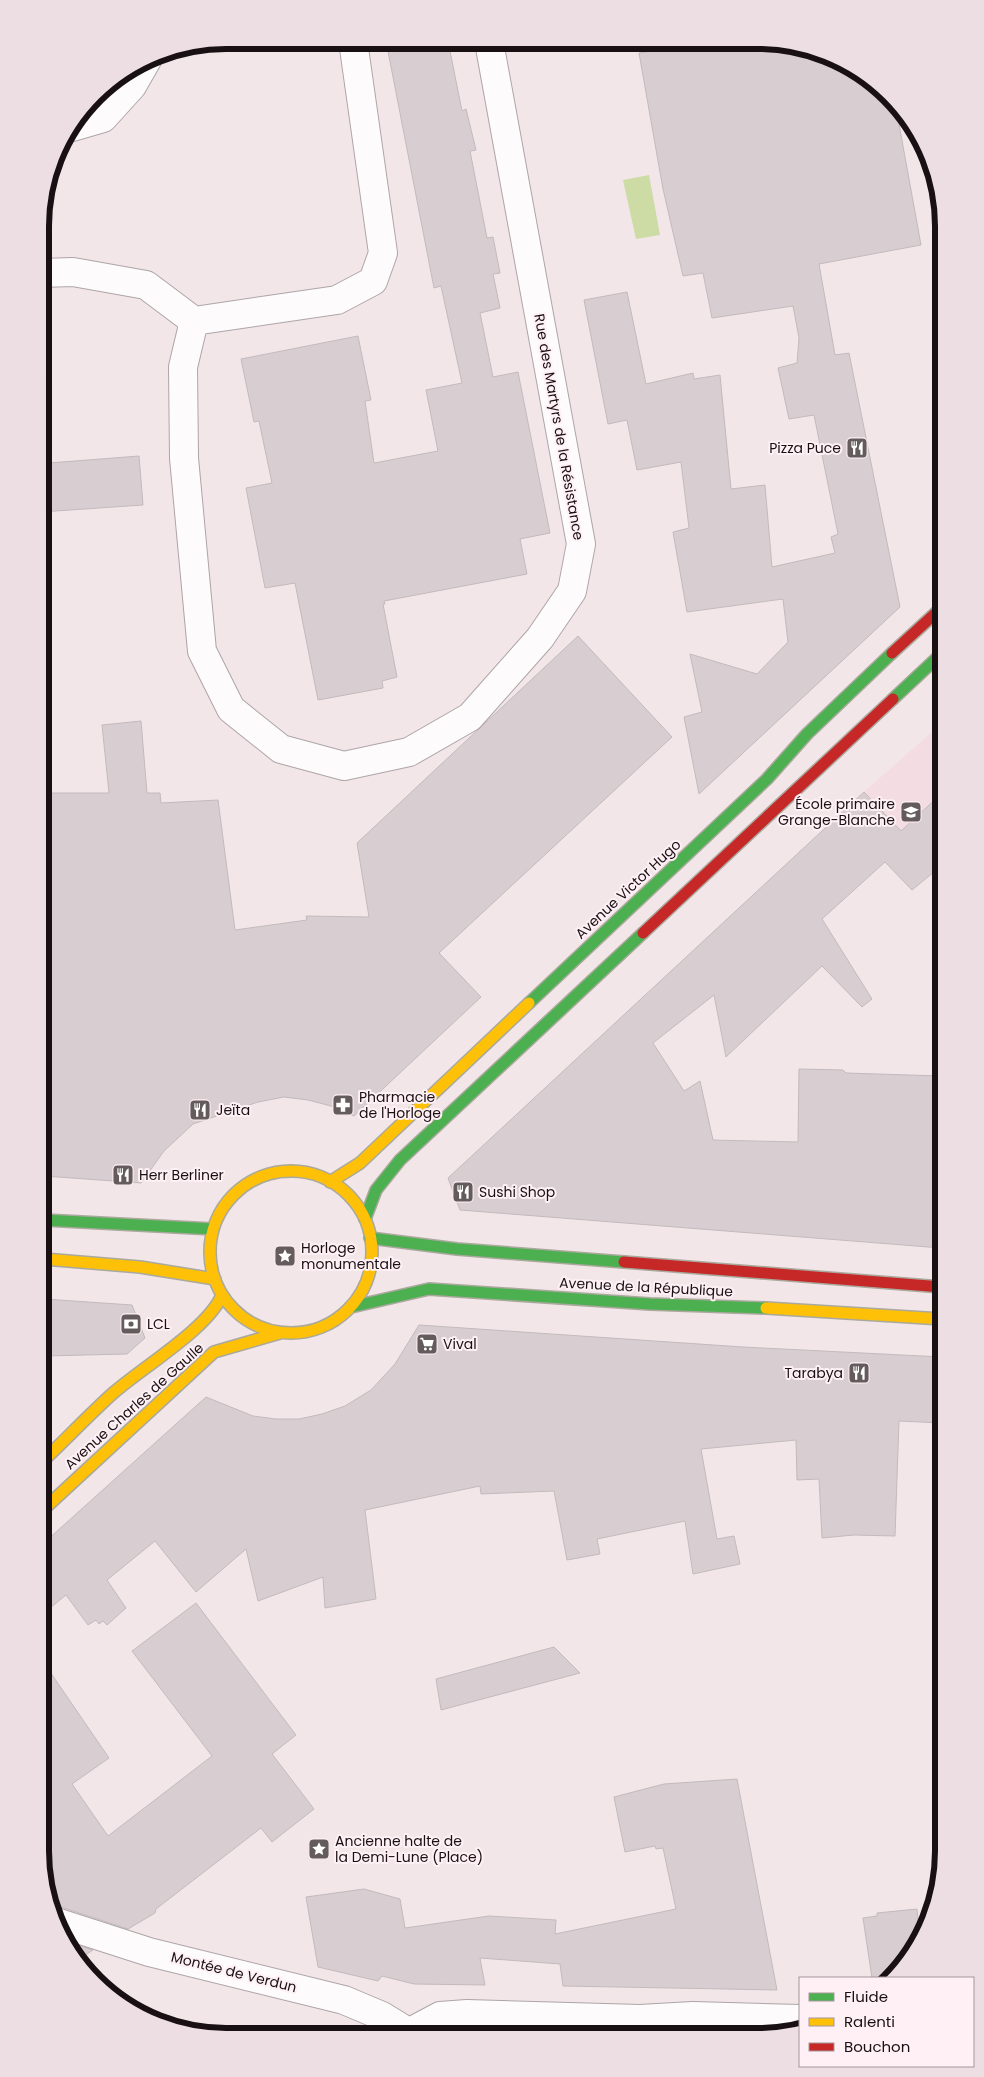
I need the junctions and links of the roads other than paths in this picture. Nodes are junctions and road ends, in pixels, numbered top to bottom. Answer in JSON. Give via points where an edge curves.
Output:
{"nodes":[{"id":1,"x":354,"y":49,"type":"edge"},
{"id":2,"x":490,"y":49,"type":"edge"},
{"id":3,"x":141,"y":71,"type":"edge"},
{"id":4,"x":81,"y":124,"type":"edge"},
{"id":5,"x":49,"y":273,"type":"edge"},
{"id":6,"x":194,"y":322,"type":"junction"},
{"id":7,"x":935,"y":614,"type":"edge"},
{"id":8,"x":935,"y":660,"type":"edge"},
{"id":9,"x":330,"y":1182,"type":"junction"},
{"id":10,"x":365,"y":1219,"type":"junction"},
{"id":11,"x":49,"y":1220,"type":"edge"},
{"id":12,"x":213,"y":1228,"type":"junction"},
{"id":13,"x":370,"y":1238,"type":"junction"},
{"id":14,"x":49,"y":1260,"type":"edge"},
{"id":15,"x":214,"y":1278,"type":"junction"},
{"id":16,"x":935,"y":1286,"type":"edge"},
{"id":17,"x":222,"y":1294,"type":"junction"},
{"id":18,"x":351,"y":1307,"type":"junction"},
{"id":19,"x":935,"y":1319,"type":"edge"},
{"id":20,"x":280,"y":1333,"type":"junction"},
{"id":21,"x":49,"y":1456,"type":"edge"},
{"id":22,"x":49,"y":1504,"type":"edge"},
{"id":23,"x":65,"y":1925,"type":"edge"},
{"id":24,"x":799,"y":2019,"type":"edge"},
{"id":25,"x":402,"y":2028,"type":"edge"},
{"id":26,"x":417,"y":2028,"type":"edge"}],
"edges":[{"from":1,"to":6,"type":"street","via":[[384,253],[372,281],[337,300]]},
{"from":2,"to":6,"type":"street","name":"Rue des Martyrs de la Résistance","via":[[581,544],[572,591],[540,638],[470,717],[409,752],[344,766],[281,749],[231,708],[202,651],[184,458],[183,367]]},
{"from":3,"to":4,"type":"street","via":[[132,86],[103,118]]},
{"from":5,"to":6,"type":"street","via":[[72,272],[146,285]]},
{"from":7,"to":9,"type":"main road","name":"Avenue Victor Hugo","via":[[792,748],[767,779],[360,1164]]},
{"from":8,"to":10,"type":"main road","via":[[400,1160],[376,1190]]},
{"from":9,"to":10,"type":"main road","via":[[356,1204]]},
{"from":9,"to":12,"type":"main road","via":[[307,1173],[282,1172],[259,1178],[238,1191],[222,1209]]},
{"from":10,"to":13,"type":"main road"},
{"from":11,"to":12,"type":"main road"},
{"from":12,"to":15,"type":"main road","via":[[210,1249]]},
{"from":13,"to":16,"type":"main road","name":"Avenue de la République","via":[[457,1249]]},
{"from":13,"to":18,"type":"main road","via":[[369,1275]]},
{"from":14,"to":15,"type":"main road","via":[[140,1267]]},
{"from":15,"to":17,"type":"main road"},
{"from":17,"to":20,"type":"main road","via":[[234,1310],[255,1325]]},
{"from":17,"to":21,"type":"main road","name":"Avenue Charles de Gaulle","via":[[217,1307],[201,1323],[112,1394]]},
{"from":18,"to":19,"type":"main road","name":"Avenue de la République","via":[[428,1289]]},
{"from":18,"to":20,"type":"main road","via":[[331,1323],[306,1332]]},
{"from":20,"to":22,"type":"main road","name":"Avenue Charles de Gaulle","via":[[214,1352]]},
{"from":23,"to":25,"type":"street","name":"Montée de Verdun","via":[[149,1952],[344,2000]]},
{"from":24,"to":26,"type":"street","name":"Montée de Verdun","via":[[467,2014],[440,2016]]}]}
